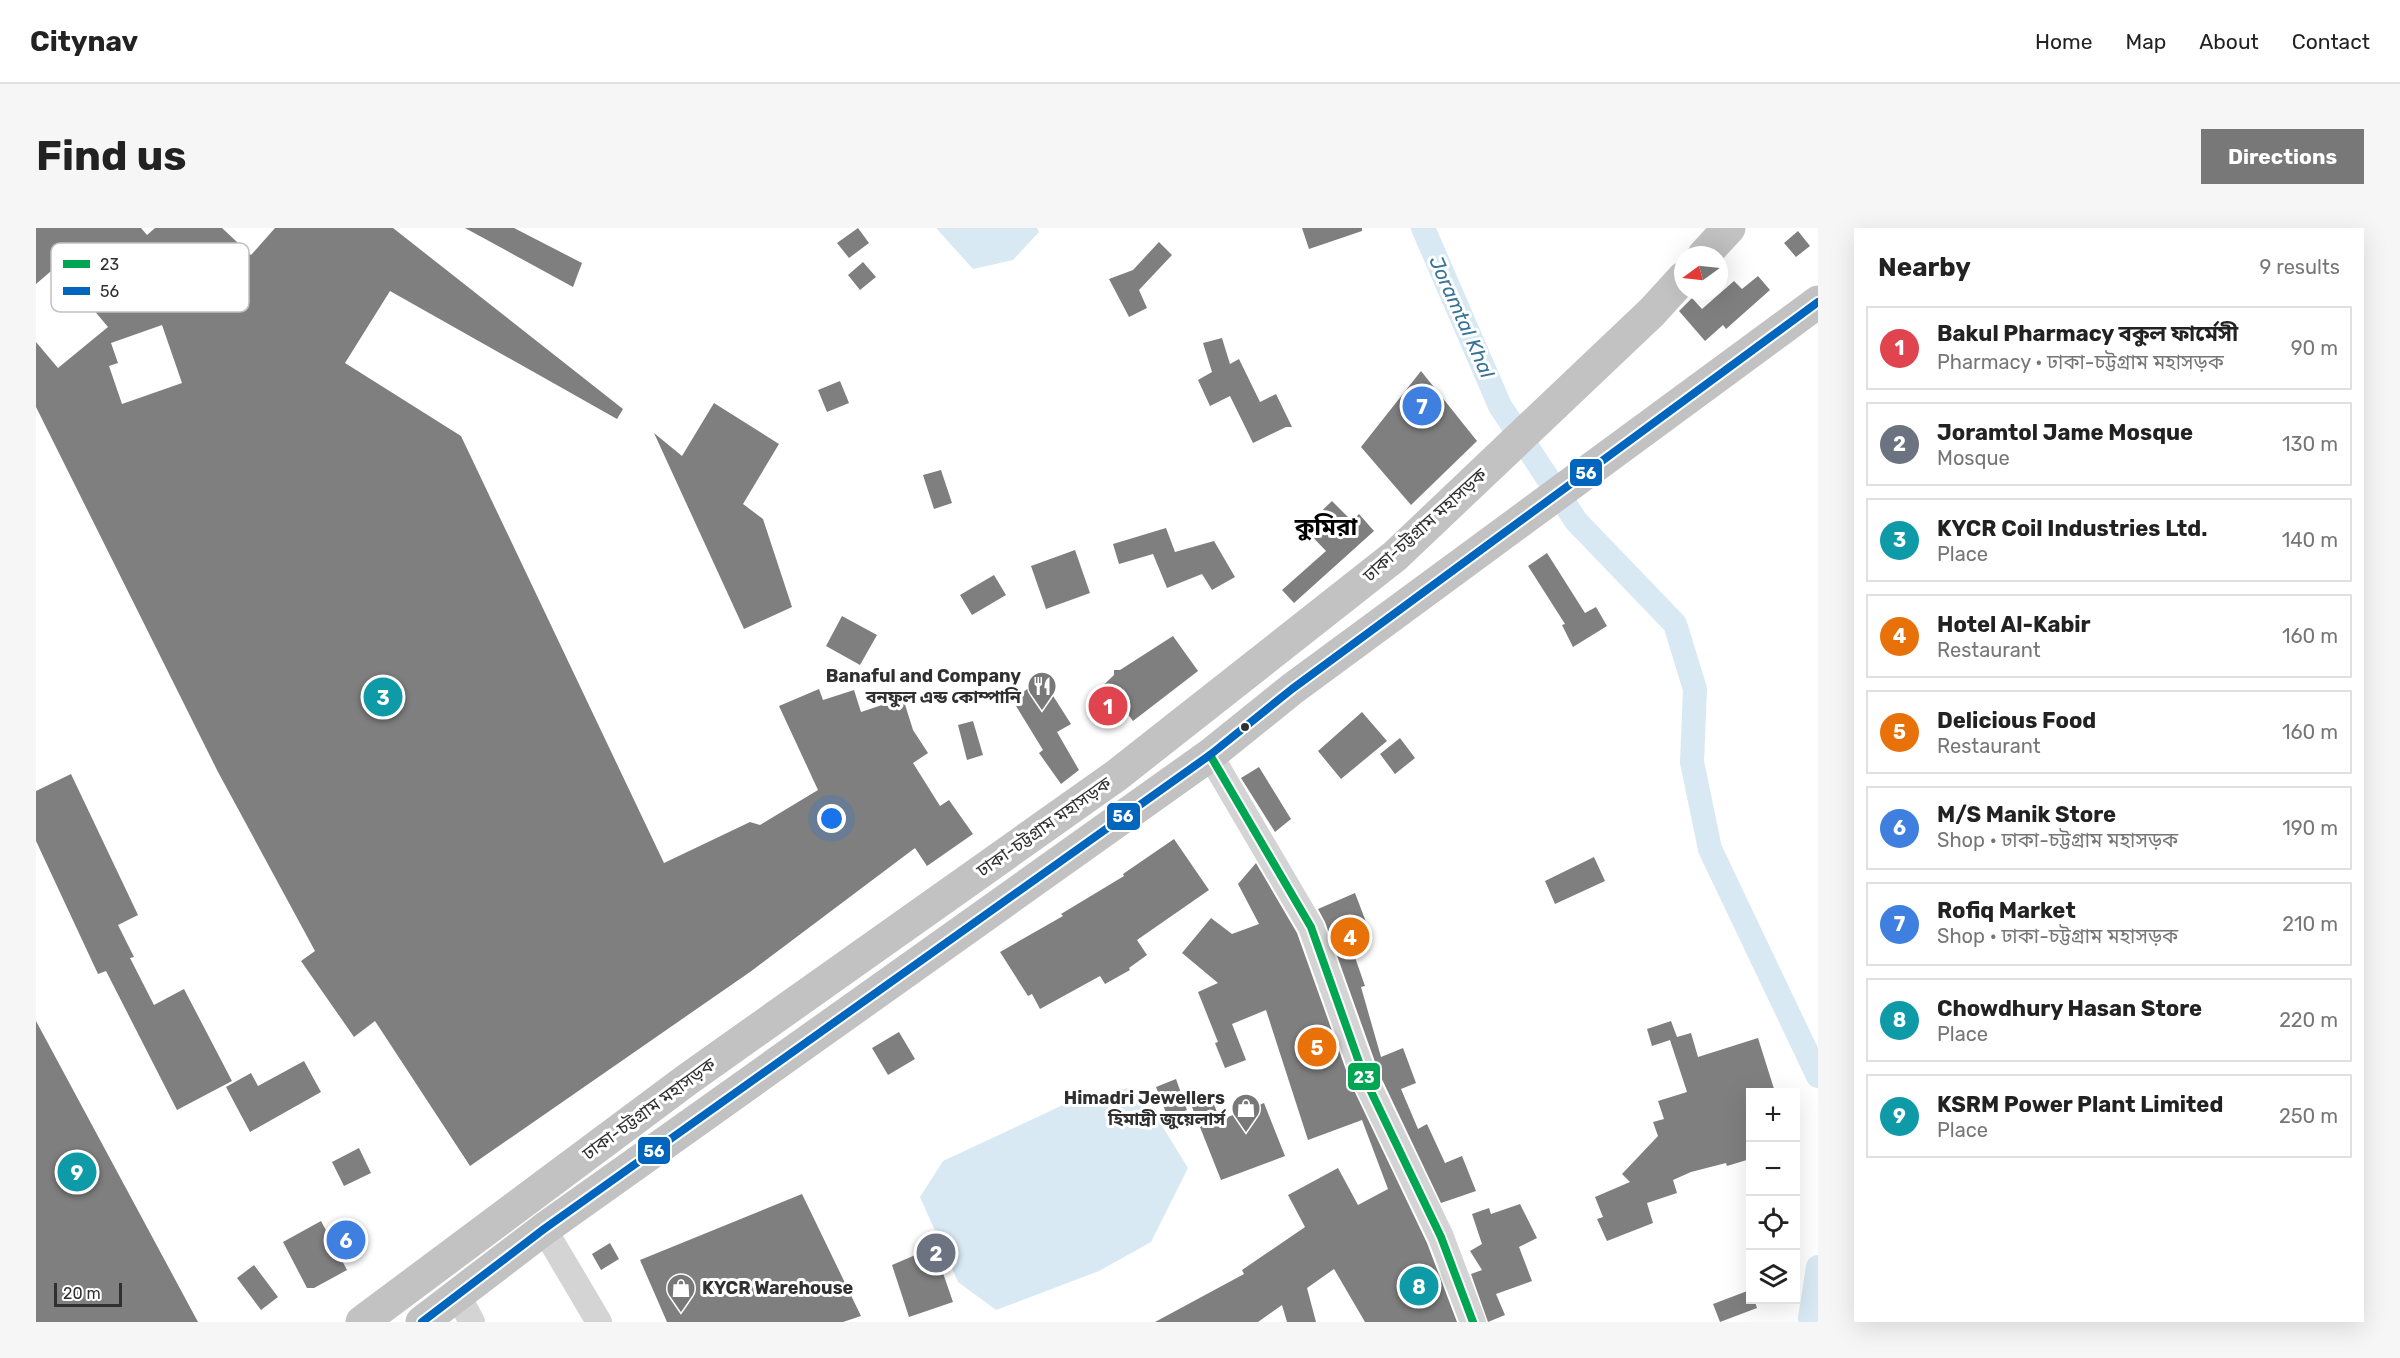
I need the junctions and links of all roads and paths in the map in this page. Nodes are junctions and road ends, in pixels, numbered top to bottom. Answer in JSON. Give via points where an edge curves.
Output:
{"nodes":[{"id":1,"x":1729,"y":228,"type":"edge"},
{"id":2,"x":1712,"y":246,"type":"edge"},
{"id":3,"x":1674,"y":288,"type":"edge"},
{"id":4,"x":1818,"y":302,"type":"edge"},
{"id":5,"x":1210,"y":755,"type":"junction"},
{"id":6,"x":544,"y":1229,"type":"junction"},
{"id":7,"x":464,"y":1308,"type":"edge"},
{"id":8,"x":362,"y":1322,"type":"edge"},
{"id":9,"x":422,"y":1322,"type":"edge"},
{"id":10,"x":599,"y":1322,"type":"edge"},
{"id":11,"x":1473,"y":1322,"type":"edge"}],
"edges":[{"from":1,"to":2,"type":"highway"},
{"from":3,"to":8,"type":"highway","name":"ঢাকা-চট্টগ্রাম মহাসড়ক","via":[[1395,556],[1117,775],[688,1079]]},
{"from":4,"to":5,"type":"highway","name":"ঢাকা-চট্টগ্রাম মহাসড়ক","via":[[1292,689]]},
{"from":5,"to":6,"type":"highway","name":"ঢাকা-চট্টগ্রাম মহাসড়ক"},
{"from":5,"to":11,"type":"street","via":[[1311,927],[1365,1079],[1441,1237]]},
{"from":6,"to":7,"type":"highway","name":"ঢাকা-চট্টগ্রাম মহাসড়ক"},
{"from":6,"to":10,"type":"street"},
{"from":7,"to":9,"type":"highway","name":"ঢাকা-চট্টগ্রাম মহাসড়ক"}]}
